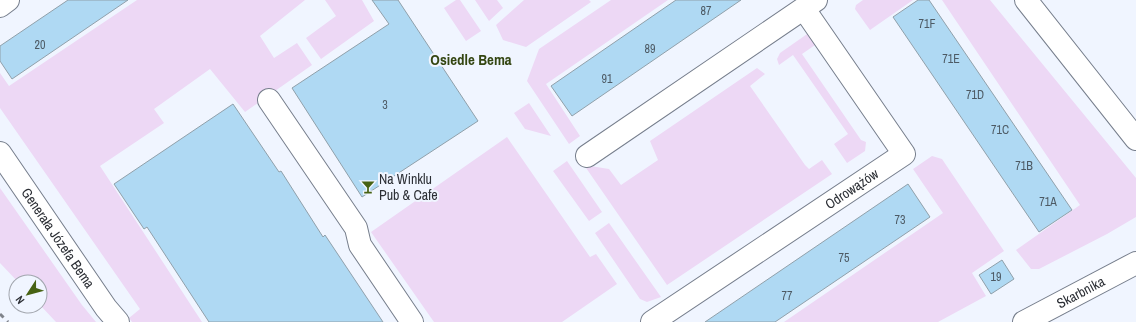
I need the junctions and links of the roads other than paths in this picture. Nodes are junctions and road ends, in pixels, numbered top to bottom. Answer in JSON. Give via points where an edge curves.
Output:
{"nodes":[{"id":1,"x":8,"y":0,"type":"edge"},
{"id":2,"x":1026,"y":0,"type":"edge"},
{"id":3,"x":810,"y":4,"type":"edge"},
{"id":4,"x":0,"y":6,"type":"edge"},
{"id":5,"x":269,"y":100,"type":"dead end"},
{"id":6,"x":1136,"y":139,"type":"edge"},
{"id":7,"x":0,"y":153,"type":"edge"},
{"id":8,"x":587,"y":156,"type":"dead end"},
{"id":9,"x":1136,"y":263,"type":"edge"},
{"id":10,"x":118,"y":322,"type":"edge"},
{"id":11,"x":412,"y":322,"type":"edge"},
{"id":12,"x":652,"y":322,"type":"edge"},
{"id":13,"x":1024,"y":322,"type":"edge"}],
"edges":[{"from":1,"to":4,"type":"street"},
{"from":2,"to":6,"type":"street"},
{"from":3,"to":8,"type":"street","name":"Odrowążów"},
{"from":3,"to":12,"type":"street","name":"Odrowążów","via":[[904,154]]},
{"from":5,"to":11,"type":"street","via":[[356,228],[360,245]]},
{"from":7,"to":10,"type":"street","name":"Generała Józefa Bema"},
{"from":9,"to":13,"type":"street","name":"Skarbnika"}]}
